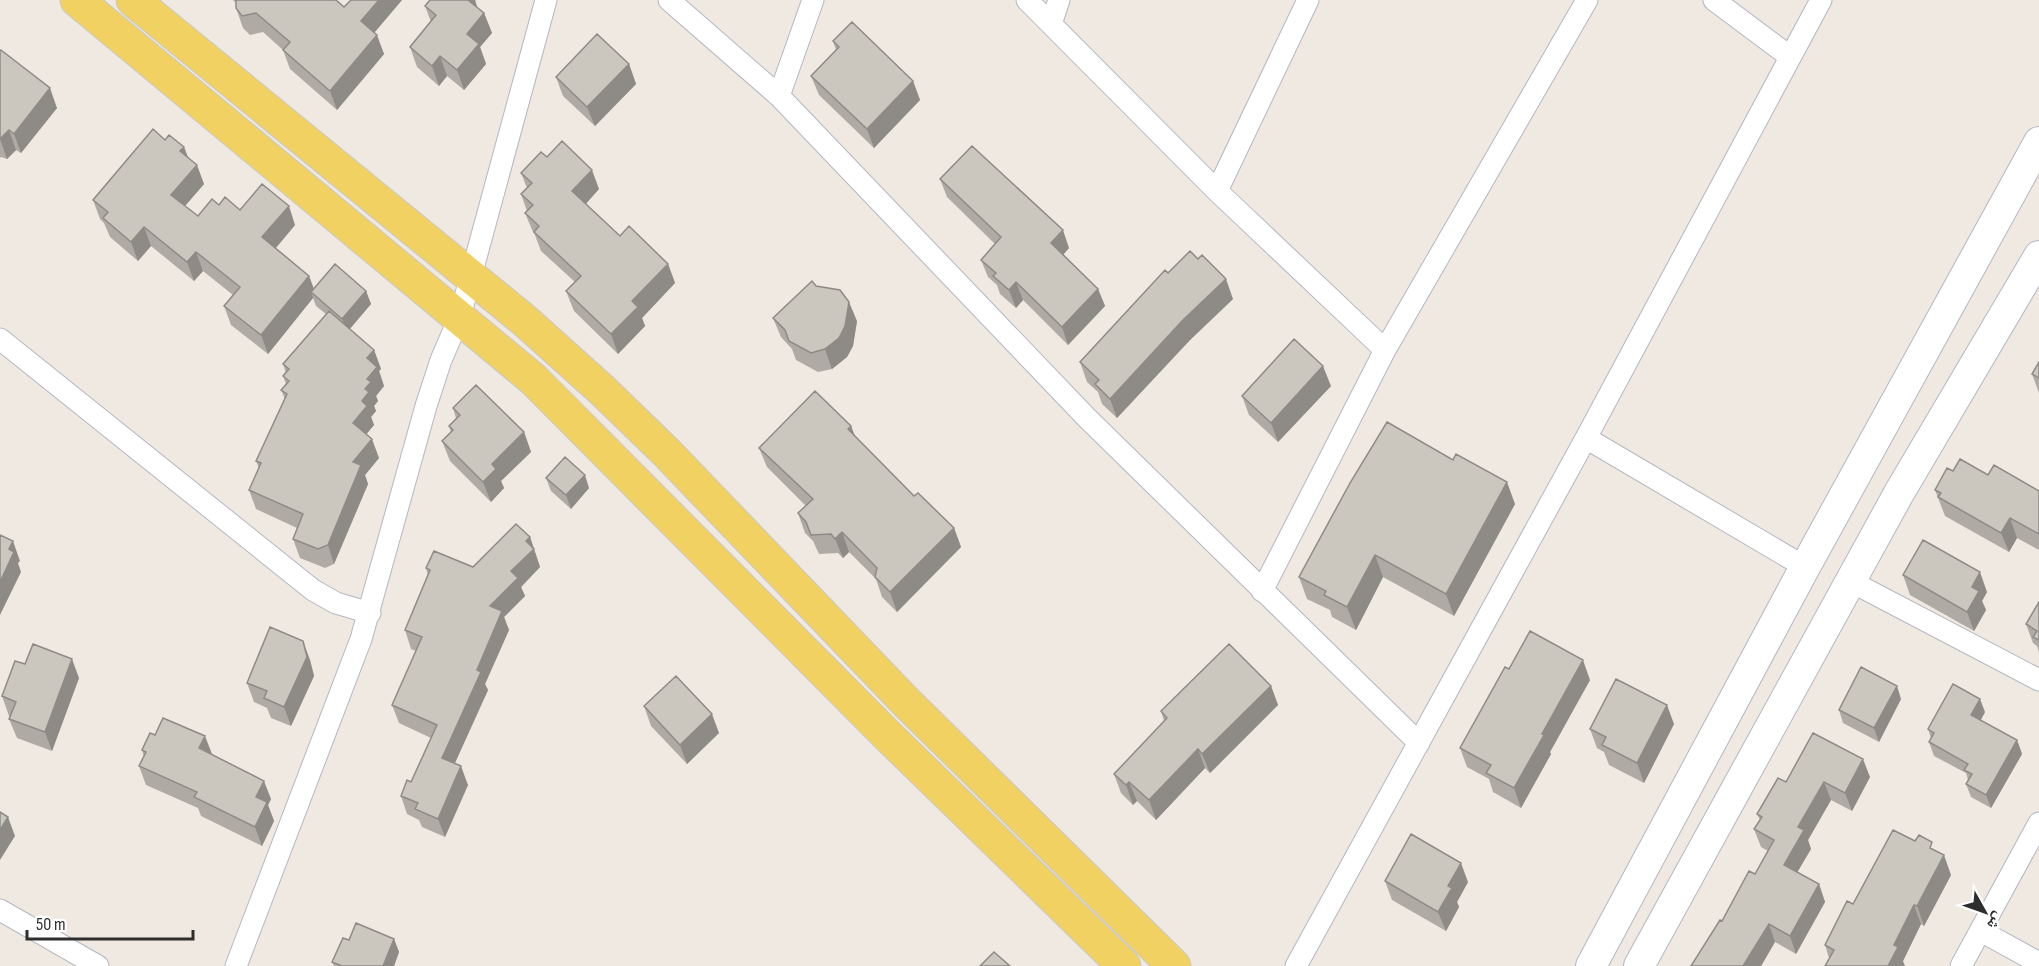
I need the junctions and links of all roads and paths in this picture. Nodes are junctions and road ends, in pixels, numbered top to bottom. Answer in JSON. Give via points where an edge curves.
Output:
{"nodes":[{"id":1,"x":77,"y":0,"type":"edge"},
{"id":2,"x":133,"y":0,"type":"edge"},
{"id":3,"x":546,"y":0,"type":"edge"},
{"id":4,"x":669,"y":0,"type":"edge"},
{"id":5,"x":813,"y":0,"type":"edge"},
{"id":6,"x":1027,"y":0,"type":"edge"},
{"id":7,"x":1059,"y":0,"type":"edge"},
{"id":8,"x":1308,"y":0,"type":"edge"},
{"id":9,"x":1587,"y":0,"type":"edge"},
{"id":10,"x":1714,"y":0,"type":"edge"},
{"id":11,"x":1821,"y":0,"type":"edge"},
{"id":12,"x":1051,"y":24,"type":"junction"},
{"id":13,"x":1789,"y":56,"type":"junction"},
{"id":14,"x":779,"y":96,"type":"junction"},
{"id":15,"x":2039,"y":142,"type":"edge"},
{"id":16,"x":1217,"y":191,"type":"junction"},
{"id":17,"x":2039,"y":256,"type":"edge"},
{"id":18,"x":469,"y":275,"type":"junction"},
{"id":19,"x":460,"y":316,"type":"junction"},
{"id":20,"x":0,"y":339,"type":"edge"},
{"id":21,"x":1385,"y":350,"type":"junction"},
{"id":22,"x":1586,"y":438,"type":"junction"},
{"id":23,"x":1805,"y":567,"type":"junction"},
{"id":24,"x":1850,"y":581,"type":"junction"},
{"id":25,"x":1262,"y":591,"type":"junction"},
{"id":26,"x":370,"y":613,"type":"junction"},
{"id":27,"x":2039,"y":680,"type":"edge"},
{"id":28,"x":1419,"y":743,"type":"junction"},
{"id":29,"x":2039,"y":823,"type":"edge"},
{"id":30,"x":0,"y":910,"type":"edge"},
{"id":31,"x":1981,"y":931,"type":"junction"},
{"id":32,"x":2039,"y":963,"type":"edge"},
{"id":33,"x":98,"y":966,"type":"edge"},
{"id":34,"x":236,"y":966,"type":"edge"},
{"id":35,"x":1124,"y":966,"type":"edge"},
{"id":36,"x":1174,"y":966,"type":"edge"},
{"id":37,"x":1296,"y":966,"type":"edge"},
{"id":38,"x":1591,"y":966,"type":"edge"},
{"id":39,"x":1639,"y":966,"type":"edge"},
{"id":40,"x":1961,"y":966,"type":"edge"}],
"edges":[{"from":1,"to":19,"type":"main road"},
{"from":2,"to":18,"type":"main road"},
{"from":3,"to":18,"type":"street"},
{"from":4,"to":14,"type":"street"},
{"from":5,"to":14,"type":"street"},
{"from":6,"to":12,"type":"street"},
{"from":7,"to":12,"type":"street"},
{"from":8,"to":16,"type":"street"},
{"from":9,"to":21,"type":"street"},
{"from":10,"to":13,"type":"street"},
{"from":11,"to":13,"type":"street"},
{"from":12,"to":16,"type":"street"},
{"from":13,"to":22,"type":"street"},
{"from":14,"to":25,"type":"street","via":[[1087,418]]},
{"from":15,"to":23,"type":"main road"},
{"from":16,"to":21,"type":"street"},
{"from":17,"to":24,"type":"main road"},
{"from":18,"to":19,"type":"street"},
{"from":18,"to":36,"type":"main road","via":[[639,425],[843,639]]},
{"from":19,"to":26,"type":"street","via":[[426,406]]},
{"from":19,"to":35,"type":"main road","via":[[604,448],[887,735]]},
{"from":20,"to":26,"type":"street","via":[[313,590],[336,603]]},
{"from":21,"to":25,"type":"street"},
{"from":22,"to":23,"type":"street"},
{"from":22,"to":28,"type":"street"},
{"from":23,"to":38,"type":"main road"},
{"from":24,"to":27,"type":"street"},
{"from":24,"to":39,"type":"main road"},
{"from":25,"to":28,"type":"street"},
{"from":26,"to":34,"type":"street"},
{"from":28,"to":37,"type":"street"},
{"from":29,"to":31,"type":"street"},
{"from":30,"to":33,"type":"street"},
{"from":31,"to":32,"type":"street"},
{"from":31,"to":40,"type":"street"}]}
